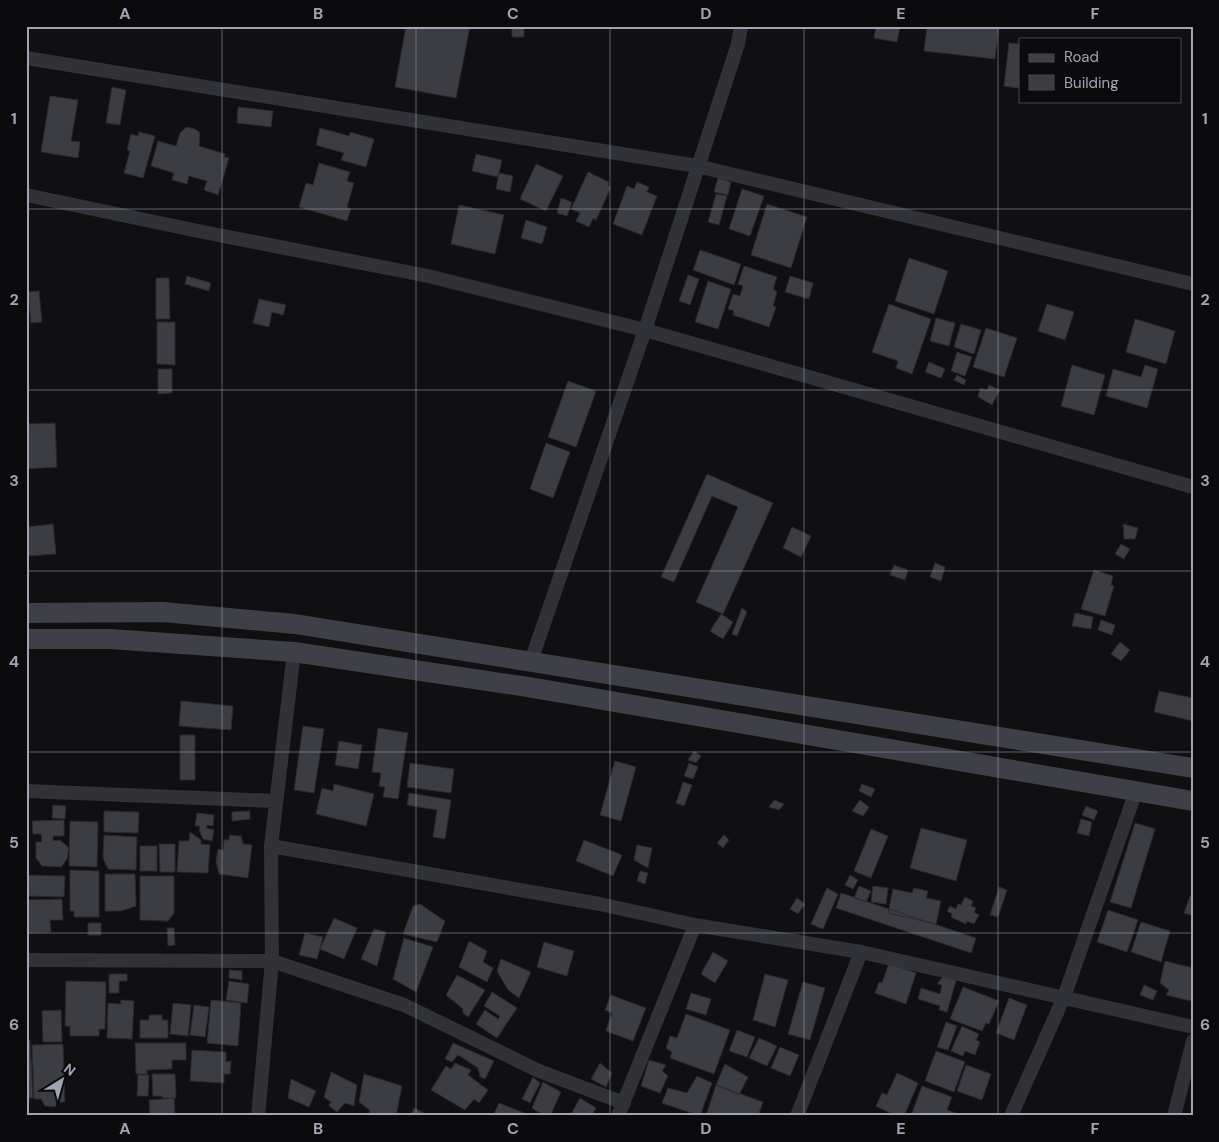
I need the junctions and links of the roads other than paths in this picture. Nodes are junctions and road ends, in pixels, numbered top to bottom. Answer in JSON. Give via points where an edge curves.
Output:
{"nodes":[{"id":1,"x":741,"y":26,"type":"edge"},
{"id":2,"x":26,"y":58,"type":"edge"},
{"id":3,"x":697,"y":166,"type":"junction"},
{"id":4,"x":26,"y":195,"type":"edge"},
{"id":5,"x":1193,"y":284,"type":"edge"},
{"id":6,"x":644,"y":330,"type":"junction"},
{"id":7,"x":1193,"y":487,"type":"edge"},
{"id":8,"x":26,"y":613,"type":"edge"},
{"id":9,"x":26,"y":639,"type":"edge"},
{"id":10,"x":294,"y":652,"type":"junction"},
{"id":11,"x":492,"y":656,"type":"junction"},
{"id":12,"x":531,"y":661,"type":"junction"},
{"id":13,"x":492,"y":681,"type":"junction"},
{"id":14,"x":1193,"y":768,"type":"edge"},
{"id":15,"x":26,"y":791,"type":"edge"},
{"id":16,"x":1136,"y":791,"type":"junction"},
{"id":17,"x":276,"y":801,"type":"junction"},
{"id":18,"x":1193,"y":801,"type":"edge"},
{"id":19,"x":271,"y":846,"type":"junction"},
{"id":20,"x":695,"y":926,"type":"junction"},
{"id":21,"x":861,"y":952,"type":"junction"},
{"id":22,"x":26,"y":960,"type":"edge"},
{"id":23,"x":272,"y":961,"type":"junction"},
{"id":24,"x":1064,"y":997,"type":"junction"},
{"id":25,"x":1193,"y":1027,"type":"edge"},
{"id":26,"x":1193,"y":1041,"type":"edge"},
{"id":27,"x":624,"y":1103,"type":"junction"},
{"id":28,"x":261,"y":1115,"type":"edge"},
{"id":29,"x":618,"y":1116,"type":"edge"},
{"id":30,"x":797,"y":1116,"type":"edge"},
{"id":31,"x":1011,"y":1116,"type":"edge"},
{"id":32,"x":1174,"y":1116,"type":"edge"}],
"edges":[{"from":1,"to":3,"type":"street","via":[[738,44]]},
{"from":2,"to":3,"type":"street"},
{"from":3,"to":5,"type":"street"},
{"from":3,"to":6,"type":"street"},
{"from":4,"to":6,"type":"street","via":[[428,276]]},
{"from":6,"to":7,"type":"street"},
{"from":6,"to":12,"type":"street"},
{"from":8,"to":11,"type":"main road","via":[[163,612],[295,624]]},
{"from":9,"to":10,"type":"main road","via":[[110,639]]},
{"from":10,"to":13,"type":"main road"},
{"from":10,"to":17,"type":"street"},
{"from":11,"to":12,"type":"main road"},
{"from":11,"to":13,"type":"main road"},
{"from":12,"to":14,"type":"main road"},
{"from":13,"to":16,"type":"main road"},
{"from":15,"to":17,"type":"street"},
{"from":16,"to":18,"type":"main road"},
{"from":16,"to":24,"type":"street"},
{"from":17,"to":19,"type":"street"},
{"from":19,"to":20,"type":"street","via":[[600,904]]},
{"from":19,"to":23,"type":"street"},
{"from":20,"to":21,"type":"street"},
{"from":20,"to":27,"type":"street"},
{"from":21,"to":24,"type":"street"},
{"from":21,"to":30,"type":"street"},
{"from":22,"to":23,"type":"street"},
{"from":23,"to":27,"type":"street","via":[[404,1005],[539,1071]]},
{"from":23,"to":28,"type":"street"},
{"from":24,"to":25,"type":"street"},
{"from":24,"to":31,"type":"street"},
{"from":26,"to":32,"type":"street"},
{"from":27,"to":29,"type":"street"}]}
